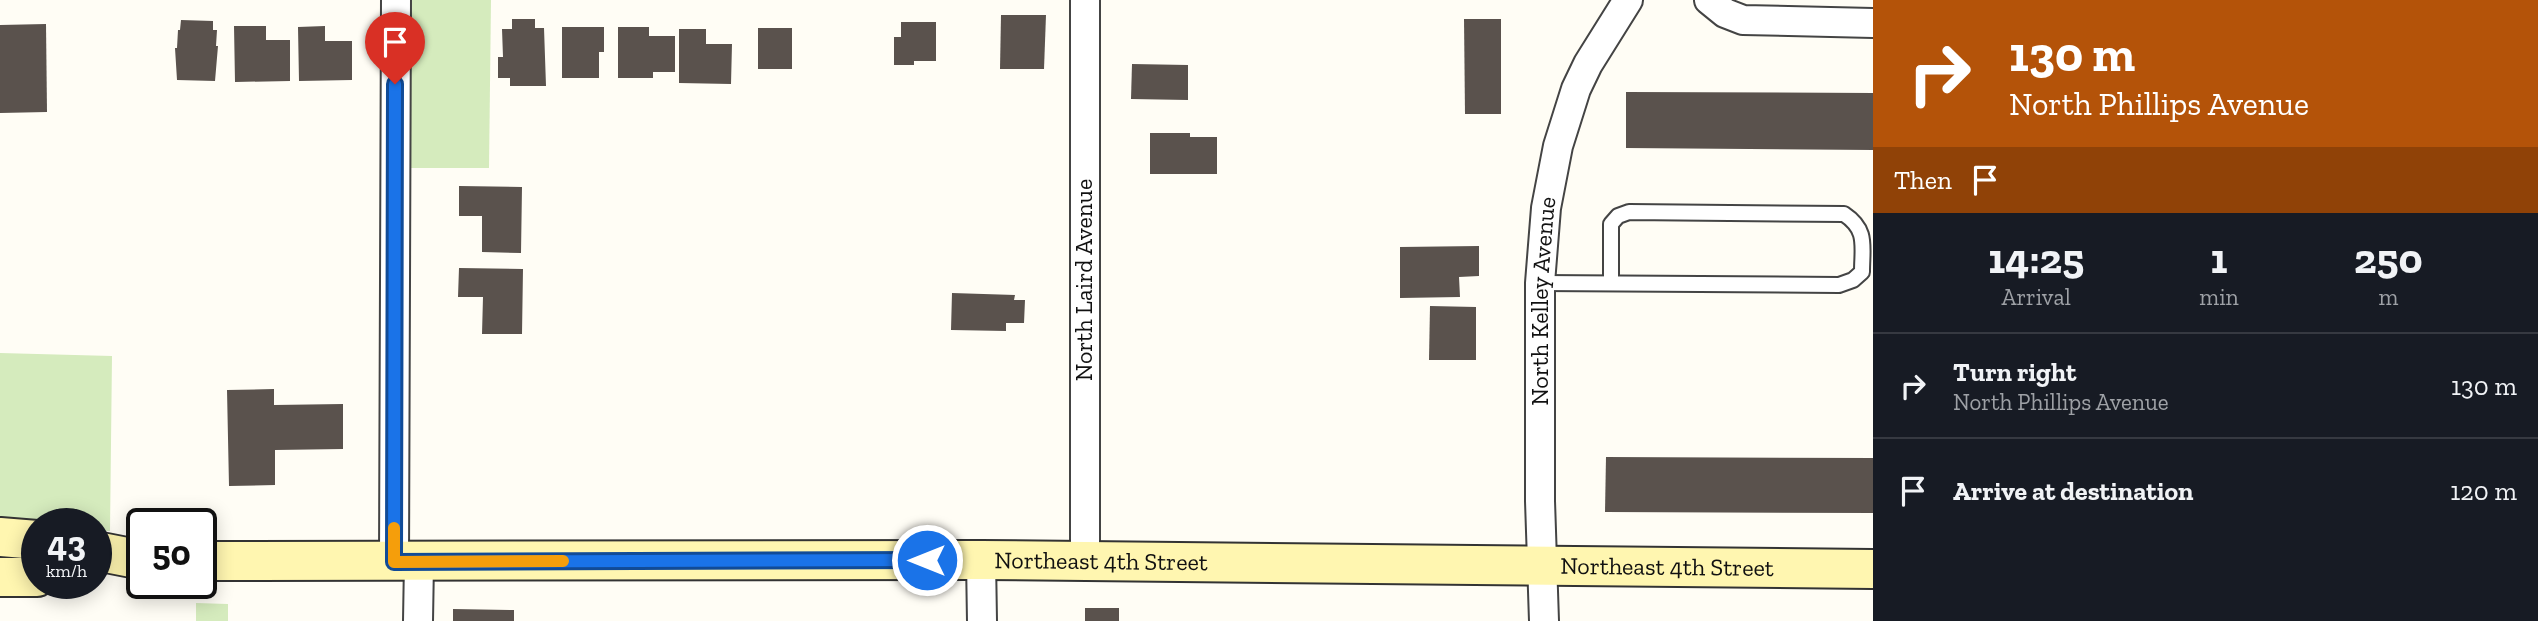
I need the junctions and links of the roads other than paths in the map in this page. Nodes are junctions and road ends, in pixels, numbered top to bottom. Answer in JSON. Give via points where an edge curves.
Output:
{"nodes":[{"id":1,"x":396,"y":0,"type":"edge"},
{"id":2,"x":1085,"y":0,"type":"edge"},
{"id":3,"x":1628,"y":0,"type":"edge"},
{"id":4,"x":1709,"y":0,"type":"edge"},
{"id":5,"x":1873,"y":23,"type":"edge"},
{"id":6,"x":1540,"y":283,"type":"junction"},
{"id":7,"x":1611,"y":284,"type":"junction"},
{"id":8,"x":0,"y":537,"type":"edge"},
{"id":9,"x":21,"y":539,"type":"edge"},
{"id":10,"x":981,"y":560,"type":"junction"},
{"id":11,"x":217,"y":561,"type":"edge"},
{"id":12,"x":1085,"y":561,"type":"junction"},
{"id":13,"x":406,"y":562,"type":"junction"},
{"id":14,"x":1543,"y":565,"type":"junction"},
{"id":15,"x":1873,"y":569,"type":"edge"},
{"id":16,"x":0,"y":577,"type":"edge"},
{"id":17,"x":21,"y":577,"type":"edge"},
{"id":18,"x":418,"y":621,"type":"edge"},
{"id":19,"x":982,"y":621,"type":"edge"},
{"id":20,"x":1544,"y":621,"type":"edge"}],
"edges":[{"from":1,"to":13,"type":"street"},
{"from":2,"to":12,"type":"street","name":"North Laird Avenue"},
{"from":3,"to":6,"type":"street","name":"North Kelley Avenue","via":[[1588,64],[1566,119],[1551,174]]},
{"from":4,"to":5,"type":"street","via":[[1742,20]]},
{"from":6,"to":7,"type":"lane"},
{"from":6,"to":14,"type":"street","name":"North Kelley Avenue"},
{"from":7,"to":7,"type":"lane","via":[[1839,285],[1862,272],[1862,232],[1844,214],[1629,212],[1611,224]]},
{"from":8,"to":9,"type":"main road"},
{"from":10,"to":12,"type":"main road","name":"Northeast 4th Street"},
{"from":10,"to":13,"type":"main road","name":"Northeast 4th Street"},
{"from":10,"to":19,"type":"street"},
{"from":11,"to":13,"type":"main road","name":"Northeast 4th Street"},
{"from":12,"to":14,"type":"main road","name":"Northeast 4th Street"},
{"from":13,"to":18,"type":"street"},
{"from":14,"to":15,"type":"main road","name":"Northeast 4th Street"},
{"from":14,"to":20,"type":"street","name":"North Kelley Avenue"},
{"from":16,"to":17,"type":"main road"}]}
